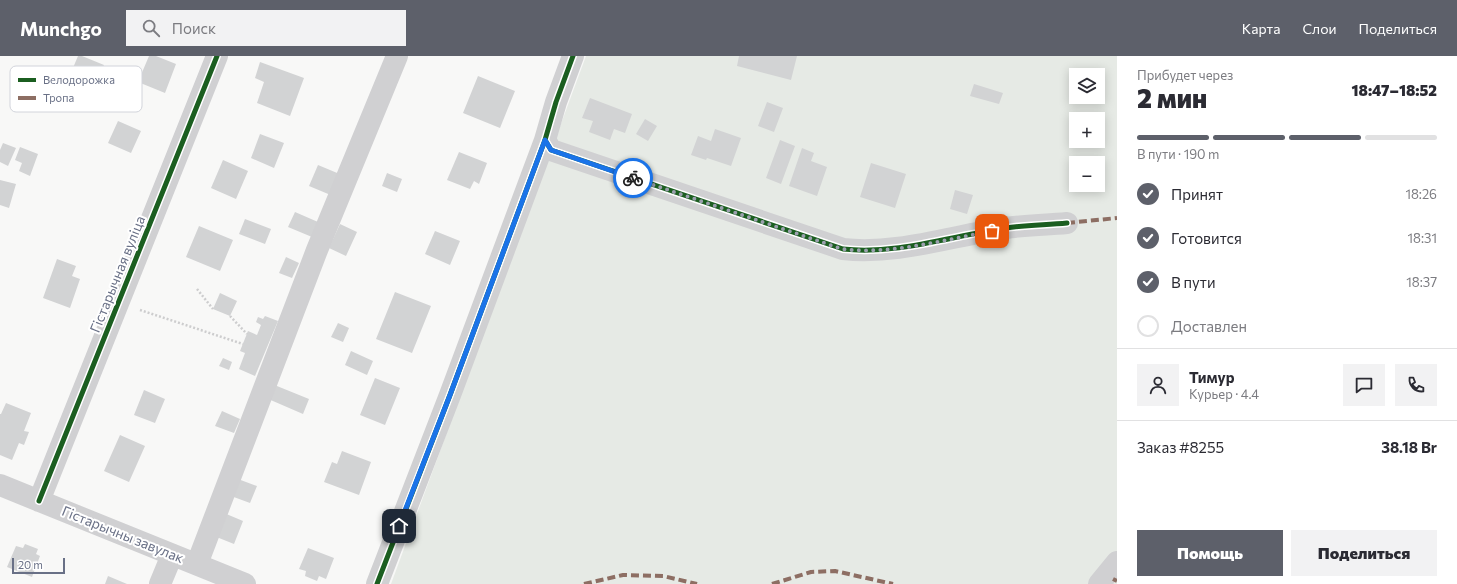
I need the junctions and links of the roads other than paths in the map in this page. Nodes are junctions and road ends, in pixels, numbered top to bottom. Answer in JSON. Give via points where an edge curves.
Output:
{"nodes":[{"id":1,"x":217,"y":56,"type":"edge"},
{"id":2,"x":397,"y":56,"type":"edge"},
{"id":3,"x":573,"y":56,"type":"edge"},
{"id":4,"x":545,"y":140,"type":"junction"},
{"id":5,"x":1066,"y":223,"type":"dead end"},
{"id":6,"x":0,"y":485,"type":"edge"},
{"id":7,"x":40,"y":501,"type":"junction"},
{"id":8,"x":172,"y":555,"type":"junction"},
{"id":9,"x":1117,"y":562,"type":"edge"},
{"id":10,"x":197,"y":564,"type":"junction"},
{"id":11,"x":160,"y":584,"type":"edge"},
{"id":12,"x":245,"y":584,"type":"edge"},
{"id":13,"x":377,"y":584,"type":"edge"},
{"id":14,"x":1099,"y":584,"type":"edge"}],
"edges":[{"from":1,"to":7,"type":"street","name":"Гістарычная вуліца"},
{"from":2,"to":10,"type":"street","via":[[317,250]]},
{"from":3,"to":4,"type":"street"},
{"from":4,"to":5,"type":"street","via":[[551,150],[842,249],[863,252],[887,250],[1006,228]]},
{"from":4,"to":13,"type":"street"},
{"from":6,"to":7,"type":"street","name":"Гістарычны завулак"},
{"from":7,"to":8,"type":"street","name":"Гістарычны завулак"},
{"from":8,"to":10,"type":"street","name":"Гістарычны завулак"},
{"from":8,"to":11,"type":"street"},
{"from":9,"to":14,"type":"street"},
{"from":10,"to":12,"type":"street","name":"Гістарычны завулак"}]}
